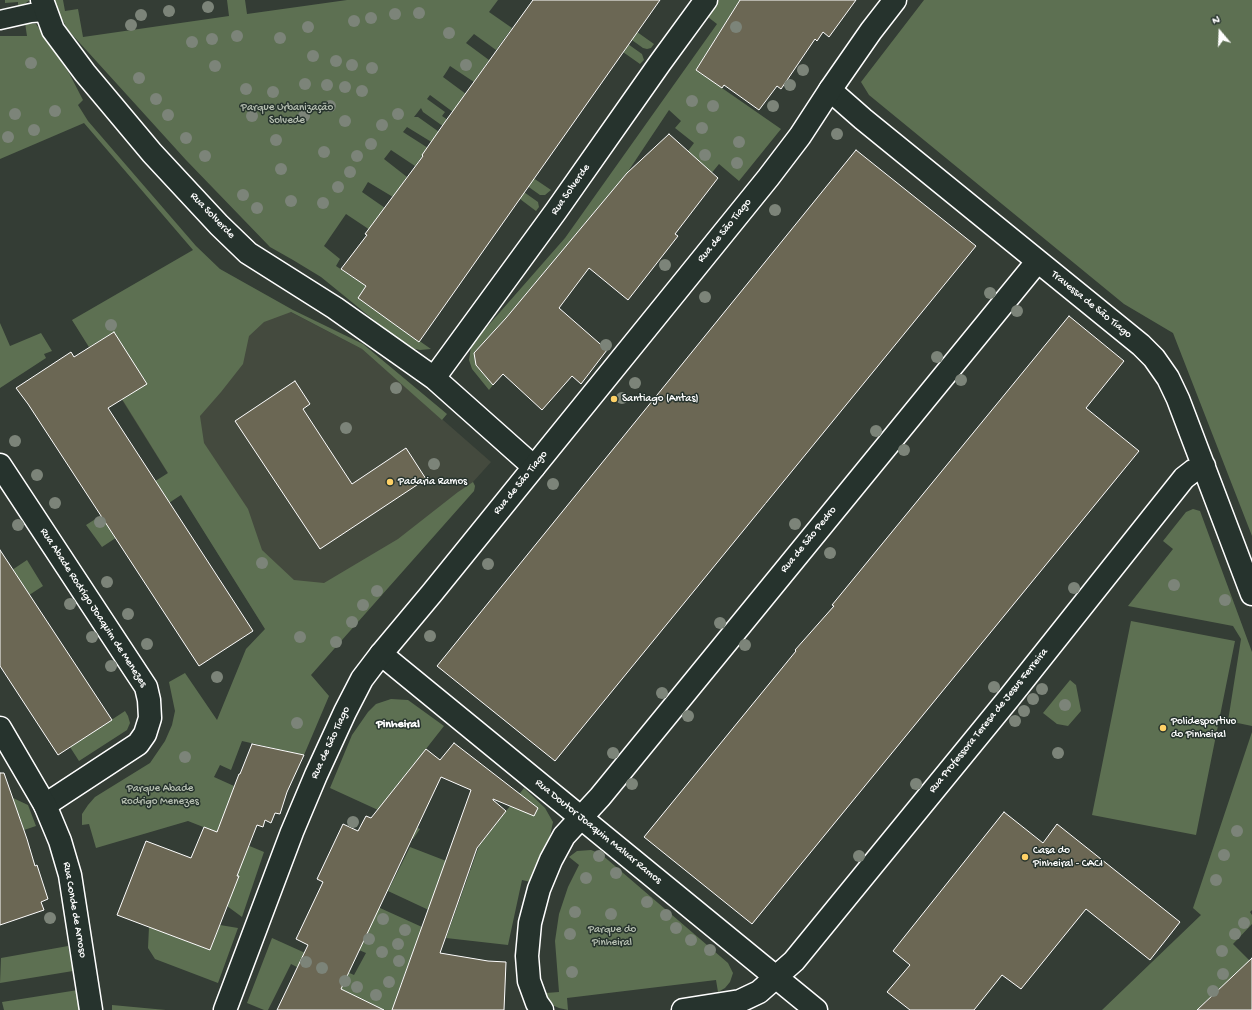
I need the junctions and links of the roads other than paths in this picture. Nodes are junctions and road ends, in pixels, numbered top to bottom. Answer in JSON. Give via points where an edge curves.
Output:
{"nodes":[{"id":1,"x":706,"y":0,"type":"edge"},
{"id":2,"x":896,"y":0,"type":"edge"},
{"id":3,"x":44,"y":6,"type":"edge"},
{"id":4,"x":0,"y":20,"type":"edge"},
{"id":5,"x":830,"y":90,"type":"junction"},
{"id":6,"x":1037,"y":262,"type":"junction"},
{"id":7,"x":434,"y":378,"type":"junction"},
{"id":8,"x":0,"y":465,"type":"edge"},
{"id":9,"x":1204,"y":466,"type":"junction"},
{"id":10,"x":534,"y":467,"type":"junction"},
{"id":11,"x":1252,"y":594,"type":"edge"},
{"id":12,"x":381,"y":654,"type":"junction"},
{"id":13,"x":0,"y":728,"type":"edge"},
{"id":14,"x":45,"y":805,"type":"junction"},
{"id":15,"x":580,"y":818,"type":"junction"},
{"id":16,"x":776,"y":978,"type":"junction"},
{"id":17,"x":91,"y":1010,"type":"edge"},
{"id":18,"x":225,"y":1010,"type":"edge"},
{"id":19,"x":542,"y":1010,"type":"edge"},
{"id":20,"x":683,"y":1010,"type":"edge"},
{"id":21,"x":816,"y":1010,"type":"edge"}],
"edges":[{"from":1,"to":7,"type":"street","name":"Rua Solverde"},
{"from":2,"to":5,"type":"street","name":"Rua de São Tiago"},
{"from":3,"to":4,"type":"lane","via":[[31,13]]},
{"from":3,"to":7,"type":"street","name":"Rua Solverde","via":[[53,30],[85,73],[219,225],[248,252],[335,308]]},
{"from":5,"to":6,"type":"street","name":"Travessa de São Tiago"},
{"from":5,"to":10,"type":"street","name":"Rua de São Tiago","via":[[768,178]]},
{"from":6,"to":9,"type":"street","name":"Travessa de São Tiago","via":[[1154,358],[1178,399]]},
{"from":6,"to":15,"type":"street","name":"Rua de São Pedro","via":[[600,797]]},
{"from":7,"to":10,"type":"street","name":"Rua Solverde"},
{"from":8,"to":14,"type":"street","name":"Rua Abade Rodrigo Joaquim de Menezes","via":[[146,687],[149,700],[150,718],[146,734],[138,744]]},
{"from":9,"to":11,"type":"street","name":"Travessa de São Tiago"},
{"from":9,"to":16,"type":"street","name":"Rua Professora Teresa de Jesus Ferreira","via":[[1184,478],[802,952]]},
{"from":10,"to":12,"type":"street","name":"Rua de São Tiago"},
{"from":12,"to":15,"type":"street","name":"Rua Doutor Joaquim Malvar Ramos"},
{"from":12,"to":18,"type":"street","name":"Rua de São Tiago","via":[[362,679],[316,775]]},
{"from":13,"to":14,"type":"street","name":"Rua Conde de Arnoso"},
{"from":14,"to":17,"type":"street","name":"Rua Conde de Arnoso","via":[[70,874]]},
{"from":15,"to":16,"type":"street","name":"Rua Doutor Joaquim Malvar Ramos"},
{"from":15,"to":19,"type":"street","name":"Rua de São Pedro","via":[[564,836],[551,860],[539,889],[530,923],[527,956],[529,981]]},
{"from":16,"to":20,"type":"street","name":"Rua Professora Teresa de Jesus Ferreira","via":[[759,992],[740,1001]]},
{"from":16,"to":21,"type":"street","name":"Rua Doutor Joaquim Malvar Ramos"}]}
